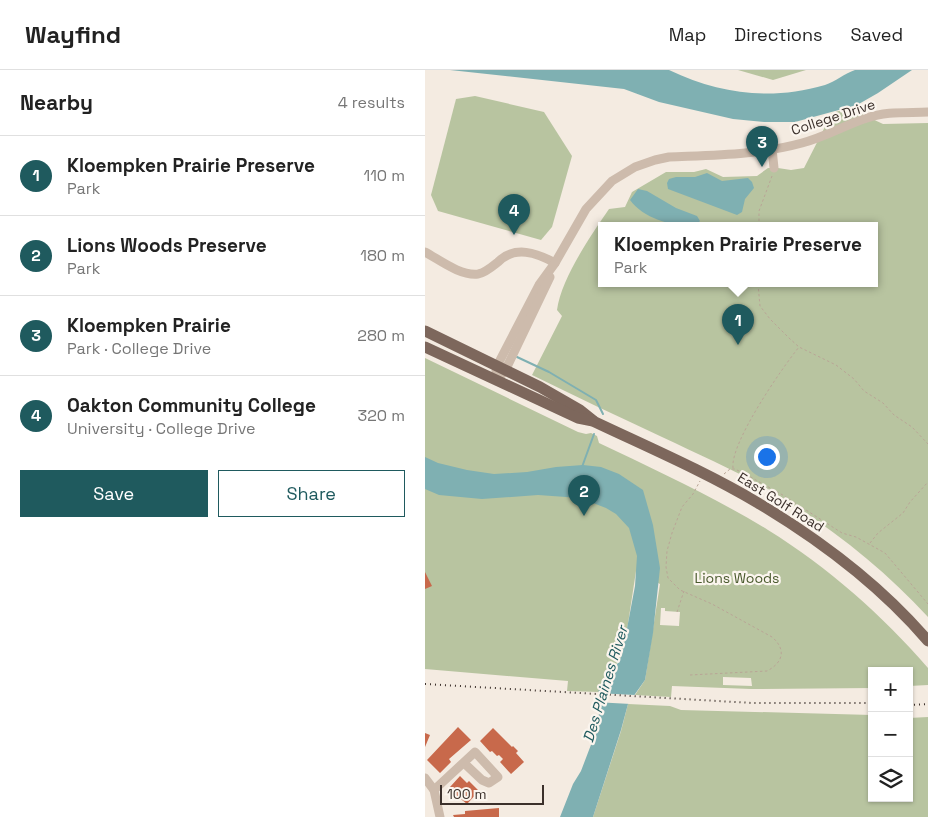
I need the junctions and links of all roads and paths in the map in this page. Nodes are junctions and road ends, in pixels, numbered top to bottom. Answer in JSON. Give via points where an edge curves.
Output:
{"nodes":[{"id":1,"x":928,"y":112,"type":"edge"},
{"id":2,"x":772,"y":150,"type":"junction"},
{"id":3,"x":774,"y":168,"type":"joint"},
{"id":4,"x":759,"y":222,"type":"edge"},
{"id":5,"x":425,"y":252,"type":"edge"},
{"id":6,"x":555,"y":263,"type":"junction"},
{"id":7,"x":758,"y":287,"type":"edge"},
{"id":8,"x":425,"y":331,"type":"edge"},
{"id":9,"x":425,"y":347,"type":"edge"},
{"id":10,"x":799,"y":347,"type":"junction"},
{"id":11,"x":501,"y":368,"type":"junction"},
{"id":12,"x":495,"y":380,"type":"junction"},
{"id":13,"x":595,"y":422,"type":"junction"},
{"id":14,"x":928,"y":444,"type":"edge"},
{"id":15,"x":733,"y":469,"type":"junction"},
{"id":16,"x":704,"y":474,"type":"junction"},
{"id":17,"x":717,"y":480,"type":"junction"},
{"id":18,"x":928,"y":482,"type":"edge"},
{"id":19,"x":870,"y":544,"type":"junction"},
{"id":20,"x":683,"y":591,"type":"junction"},
{"id":21,"x":928,"y":604,"type":"edge"},
{"id":22,"x":677,"y":612,"type":"dead end"},
{"id":23,"x":928,"y":641,"type":"edge"},
{"id":24,"x":690,"y":675,"type":"dead end"},
{"id":25,"x":464,"y":763,"type":"junction"},
{"id":26,"x":425,"y":778,"type":"edge"},
{"id":27,"x":434,"y":790,"type":"junction"},
{"id":28,"x":440,"y":817,"type":"edge"}],
"edges":[{"from":1,"to":2,"type":"street","name":"College Drive","via":[[866,118],[811,140]]},
{"from":2,"to":3,"type":"street"},
{"from":2,"to":6,"type":"street","name":"College Drive","via":[[669,158],[635,167],[612,182],[586,210]]},
{"from":3,"to":4,"type":"path","via":[[759,211]]},
{"from":5,"to":6,"type":"street","via":[[467,274],[481,274],[511,253],[537,254]]},
{"from":6,"to":11,"type":"street","name":"College Drive","via":[[545,288]]},
{"from":7,"to":10,"type":"path","via":[[760,306]]},
{"from":8,"to":11,"type":"main road","name":"East Golf Road"},
{"from":9,"to":12,"type":"main road","name":"East Golf Road"},
{"from":10,"to":14,"type":"path","via":[[836,365],[855,379],[864,391],[912,427]]},
{"from":10,"to":15,"type":"path","via":[[762,400],[737,446]]},
{"from":11,"to":12,"type":"street","name":"College Drive"},
{"from":11,"to":13,"type":"main road","name":"East Golf Road","via":[[580,410]]},
{"from":12,"to":13,"type":"main road","name":"East Golf Road","via":[[578,418]]},
{"from":13,"to":16,"type":"main road","name":"East Golf Road"},
{"from":15,"to":17,"type":"path"},
{"from":15,"to":19,"type":"path","via":[[781,494],[842,533]]},
{"from":16,"to":17,"type":"main road","name":"East Golf Road"},
{"from":16,"to":20,"type":"path","via":[[682,507],[667,551],[668,578]]},
{"from":17,"to":23,"type":"main road","name":"East Golf Road","via":[[799,528],[837,556],[871,584]]},
{"from":18,"to":19,"type":"path","via":[[903,513],[878,533]]},
{"from":19,"to":21,"type":"path","via":[[885,552]]},
{"from":20,"to":22,"type":"path"},
{"from":20,"to":24,"type":"path","via":[[772,637],[781,650],[777,664],[767,671]]},
{"from":25,"to":25,"type":"street","via":[[475,752],[498,777],[489,784]]},
{"from":25,"to":27,"type":"street"},
{"from":26,"to":27,"type":"street"},
{"from":27,"to":28,"type":"street"}]}
